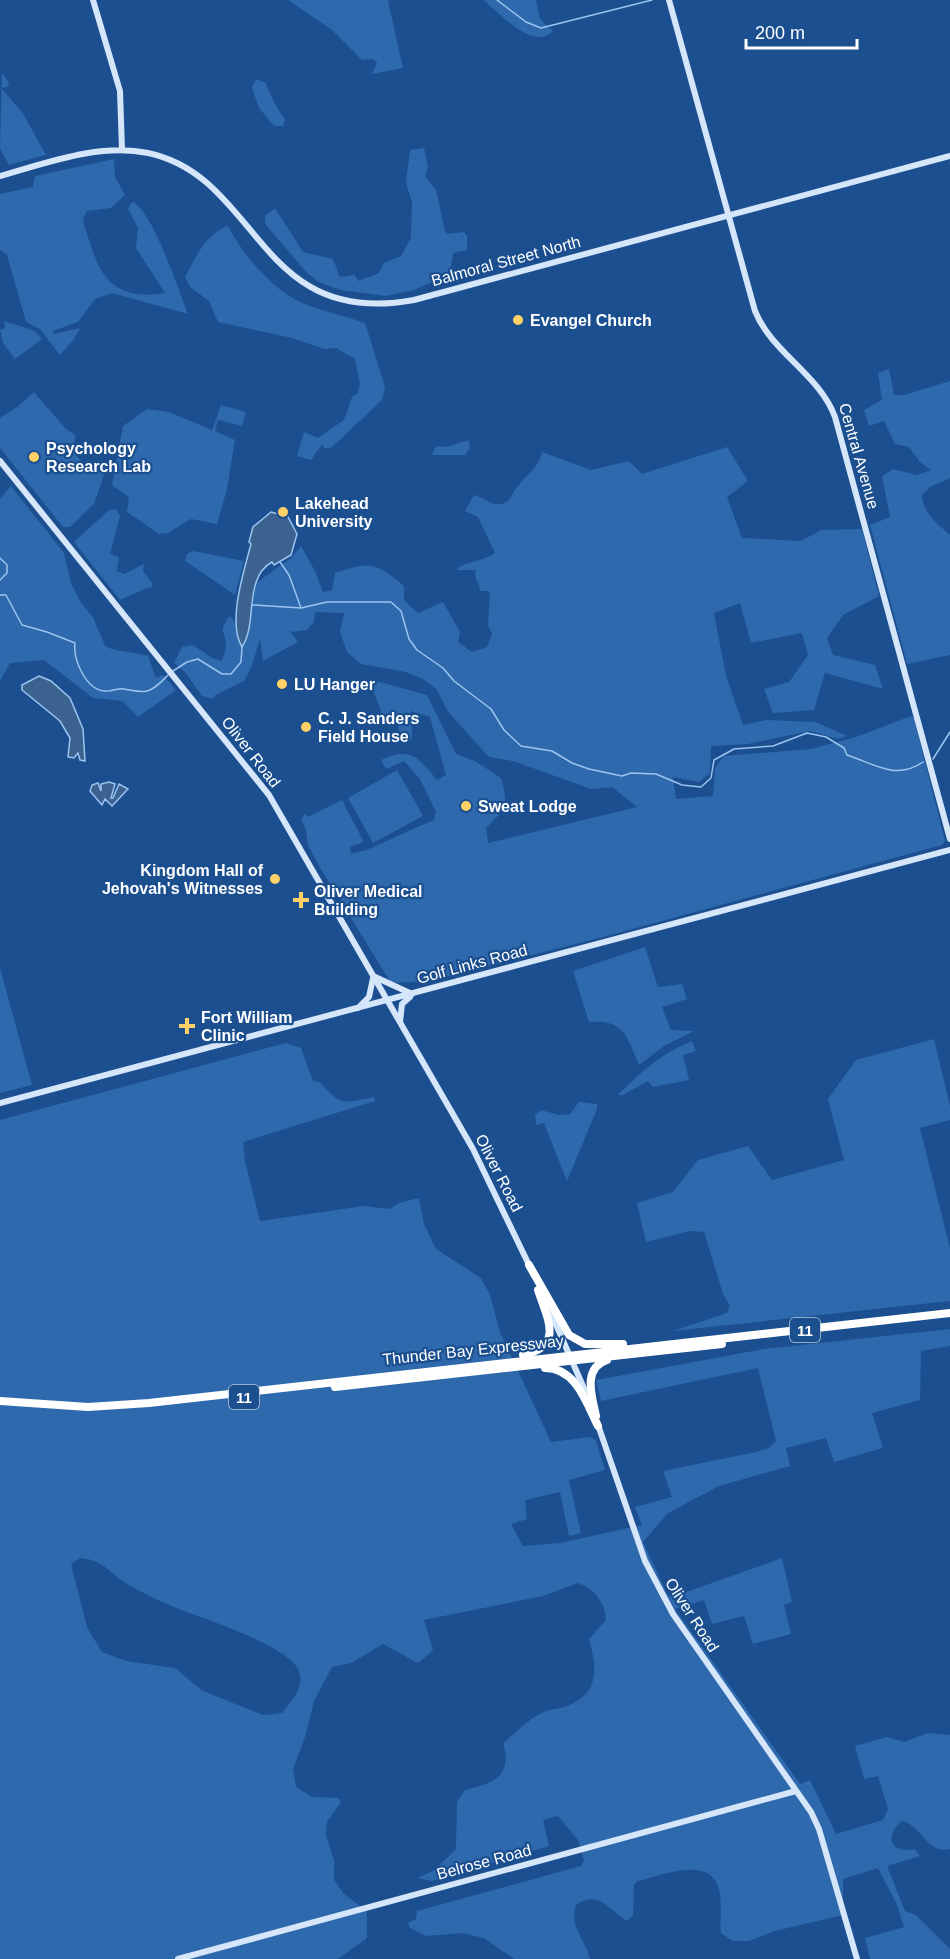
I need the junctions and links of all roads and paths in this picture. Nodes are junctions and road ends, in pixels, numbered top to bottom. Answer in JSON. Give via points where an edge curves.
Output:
{"nodes":[{"id":1,"x":93,"y":0,"type":"edge"},
{"id":2,"x":669,"y":0,"type":"edge"},
{"id":3,"x":122,"y":150,"type":"junction"},
{"id":4,"x":950,"y":156,"type":"edge"},
{"id":5,"x":0,"y":176,"type":"edge"},
{"id":6,"x":726,"y":215,"type":"junction"},
{"id":7,"x":0,"y":461,"type":"edge"},
{"id":8,"x":948,"y":824,"type":"edge"},
{"id":9,"x":950,"y":839,"type":"edge"},
{"id":10,"x":950,"y":850,"type":"edge"},
{"id":11,"x":372,"y":976,"type":"junction"},
{"id":12,"x":413,"y":994,"type":"junction"},
{"id":13,"x":387,"y":1001,"type":"junction"},
{"id":14,"x":355,"y":1010,"type":"junction"},
{"id":15,"x":401,"y":1025,"type":"junction"},
{"id":16,"x":0,"y":1103,"type":"edge"},
{"id":17,"x":529,"y":1264,"type":"junction"},
{"id":18,"x":950,"y":1313,"type":"edge"},
{"id":19,"x":950,"y":1318,"type":"edge"},
{"id":20,"x":662,"y":1348,"type":"junction"},
{"id":21,"x":570,"y":1358,"type":"junction"},
{"id":22,"x":486,"y":1367,"type":"junction"},
{"id":23,"x":0,"y":1401,"type":"edge"},
{"id":24,"x":0,"y":1406,"type":"edge"},
{"id":25,"x":598,"y":1426,"type":"junction"},
{"id":26,"x":796,"y":1791,"type":"junction"},
{"id":27,"x":178,"y":1959,"type":"edge"},
{"id":28,"x":857,"y":1959,"type":"edge"}],
"edges":[{"from":1,"to":3,"type":"main road","via":[[120,91]]},
{"from":2,"to":6,"type":"main road","name":"Central Avenue"},
{"from":3,"to":5,"type":"main road","name":"Balmoral Street North","via":[[87,154]]},
{"from":3,"to":6,"type":"main road","name":"Balmoral Street North","via":[[149,153],[186,168],[220,195],[291,275],[327,295],[369,304],[418,298]]},
{"from":4,"to":6,"type":"main road","name":"Balmoral Street North"},
{"from":6,"to":8,"type":"main road","name":"Central Avenue","via":[[759,320],[825,395],[835,417]]},
{"from":7,"to":11,"type":"main road","name":"Oliver Road","via":[[269,795]]},
{"from":8,"to":9,"type":"main road","name":"Central Avenue"},
{"from":10,"to":12,"type":"main road","name":"Golf Links Road"},
{"from":11,"to":12,"type":"main road"},
{"from":11,"to":13,"type":"main road","name":"Oliver Road"},
{"from":11,"to":14,"type":"main road","via":[[369,997]]},
{"from":12,"to":13,"type":"main road","name":"Golf Links Road"},
{"from":12,"to":15,"type":"main road","via":[[402,1004]]},
{"from":13,"to":14,"type":"main road","name":"Golf Links Road"},
{"from":13,"to":15,"type":"main road","name":"Oliver Road"},
{"from":14,"to":16,"type":"main road","name":"Golf Links Road"},
{"from":15,"to":17,"type":"main road","name":"Oliver Road","via":[[473,1149]]},
{"from":17,"to":20,"type":"highway","via":[[556,1316],[574,1339],[593,1344]]},
{"from":17,"to":21,"type":"main road","name":"Oliver Road"},
{"from":17,"to":22,"type":"highway","via":[[549,1327],[547,1344],[532,1353]]},
{"from":18,"to":20,"type":"highway","name":"Thunder Bay Expressway","number":"11"},
{"from":19,"to":20,"type":"highway","name":"Thunder Bay Expressway","number":"11"},
{"from":20,"to":21,"type":"highway","name":"Thunder Bay Expressway","number":"11"},
{"from":20,"to":25,"type":"highway","via":[[596,1365],[591,1380]]},
{"from":21,"to":22,"type":"highway","name":"Thunder Bay Expressway","number":"11"},
{"from":21,"to":25,"type":"main road","name":"Oliver Road"},
{"from":22,"to":23,"type":"highway","name":"Thunder Bay Expressway","number":"11","via":[[113,1406],[61,1407]]},
{"from":22,"to":24,"type":"highway","name":"Thunder Bay Expressway","number":"11","via":[[112,1411],[62,1412]]},
{"from":22,"to":25,"type":"highway","via":[[563,1371],[581,1392]]},
{"from":25,"to":26,"type":"main road","name":"Oliver Road","via":[[653,1580]]},
{"from":26,"to":27,"type":"main road","name":"Belrose Road"},
{"from":26,"to":28,"type":"main road","name":"Oliver Road","via":[[819,1829]]}]}
